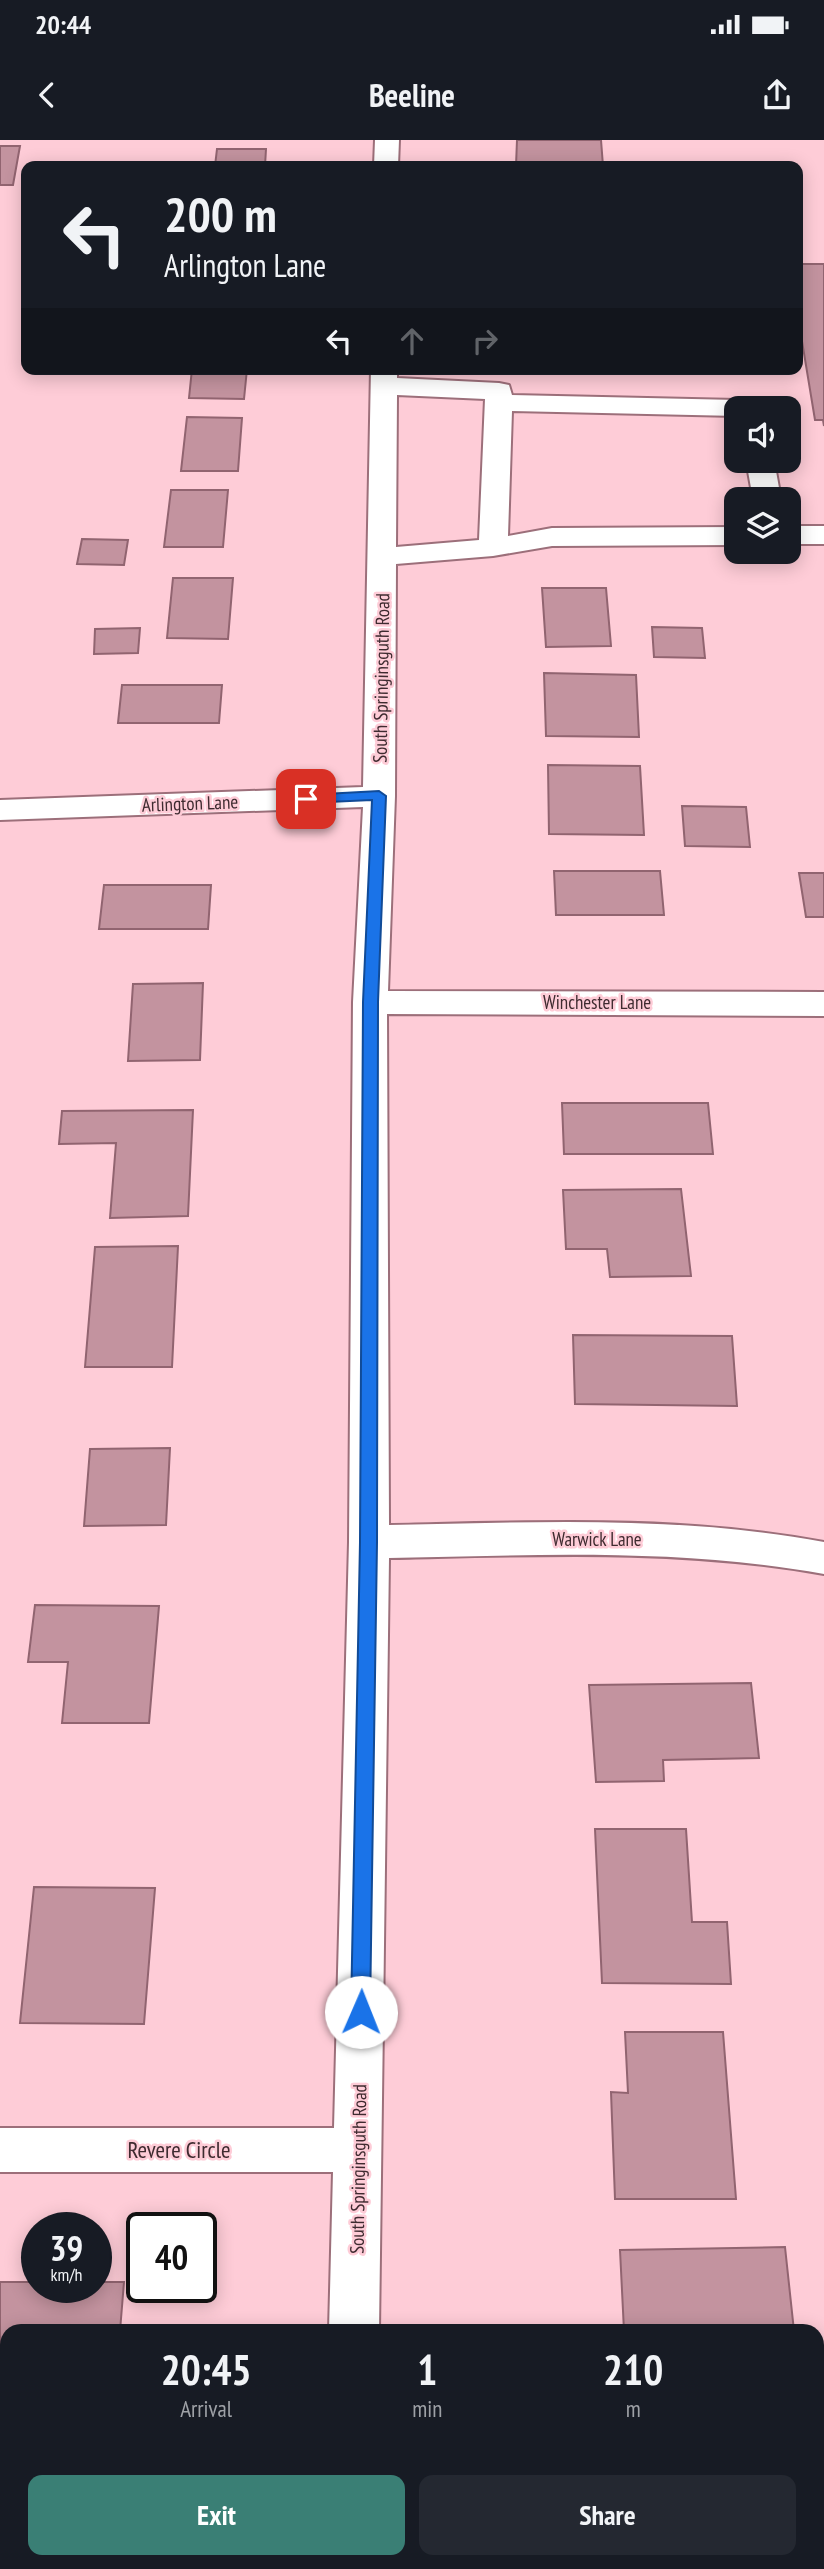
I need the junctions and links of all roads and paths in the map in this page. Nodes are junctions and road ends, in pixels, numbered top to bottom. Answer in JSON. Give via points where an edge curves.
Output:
{"nodes":[{"id":1,"x":387,"y":140,"type":"edge"},
{"id":2,"x":386,"y":161,"type":"edge"},
{"id":3,"x":384,"y":378,"type":"edge"},
{"id":4,"x":499,"y":403,"type":"junction"},
{"id":5,"x":724,"y":408,"type":"edge"},
{"id":6,"x":801,"y":535,"type":"edge"},
{"id":7,"x":824,"y":535,"type":"edge"},
{"id":8,"x":724,"y":536,"type":"edge"},
{"id":9,"x":493,"y":547,"type":"junction"},
{"id":10,"x":382,"y":557,"type":"junction"},
{"id":11,"x":379,"y":796,"type":"junction"},
{"id":12,"x":0,"y":810,"type":"edge"},
{"id":13,"x":370,"y":1002,"type":"junction"},
{"id":14,"x":824,"y":1004,"type":"edge"},
{"id":15,"x":369,"y":1542,"type":"junction"},
{"id":16,"x":824,"y":1558,"type":"edge"},
{"id":17,"x":0,"y":2150,"type":"edge"},
{"id":18,"x":358,"y":2150,"type":"junction"},
{"id":19,"x":354,"y":2324,"type":"edge"}],
"edges":[{"from":1,"to":2,"type":"street"},
{"from":3,"to":4,"type":"street","via":[[499,391]]},
{"from":3,"to":10,"type":"street","name":"South Springinsguth Road"},
{"from":4,"to":5,"type":"street"},
{"from":4,"to":9,"type":"street"},
{"from":6,"to":7,"type":"street"},
{"from":8,"to":9,"type":"street","via":[[552,537]]},
{"from":9,"to":10,"type":"street"},
{"from":10,"to":11,"type":"street","name":"South Springinsguth Road"},
{"from":11,"to":12,"type":"street","name":"Arlington Lane"},
{"from":11,"to":13,"type":"street","name":"South Springinsguth Road"},
{"from":13,"to":14,"type":"street","name":"Winchester Lane"},
{"from":13,"to":15,"type":"street","name":"South Springinsguth Road"},
{"from":15,"to":16,"type":"street","name":"Warwick Lane","via":[[632,1538]]},
{"from":15,"to":18,"type":"street","name":"South Springinsguth Road"},
{"from":17,"to":18,"type":"street","name":"Revere Circle"},
{"from":18,"to":19,"type":"street","name":"South Springinsguth Road"}]}
